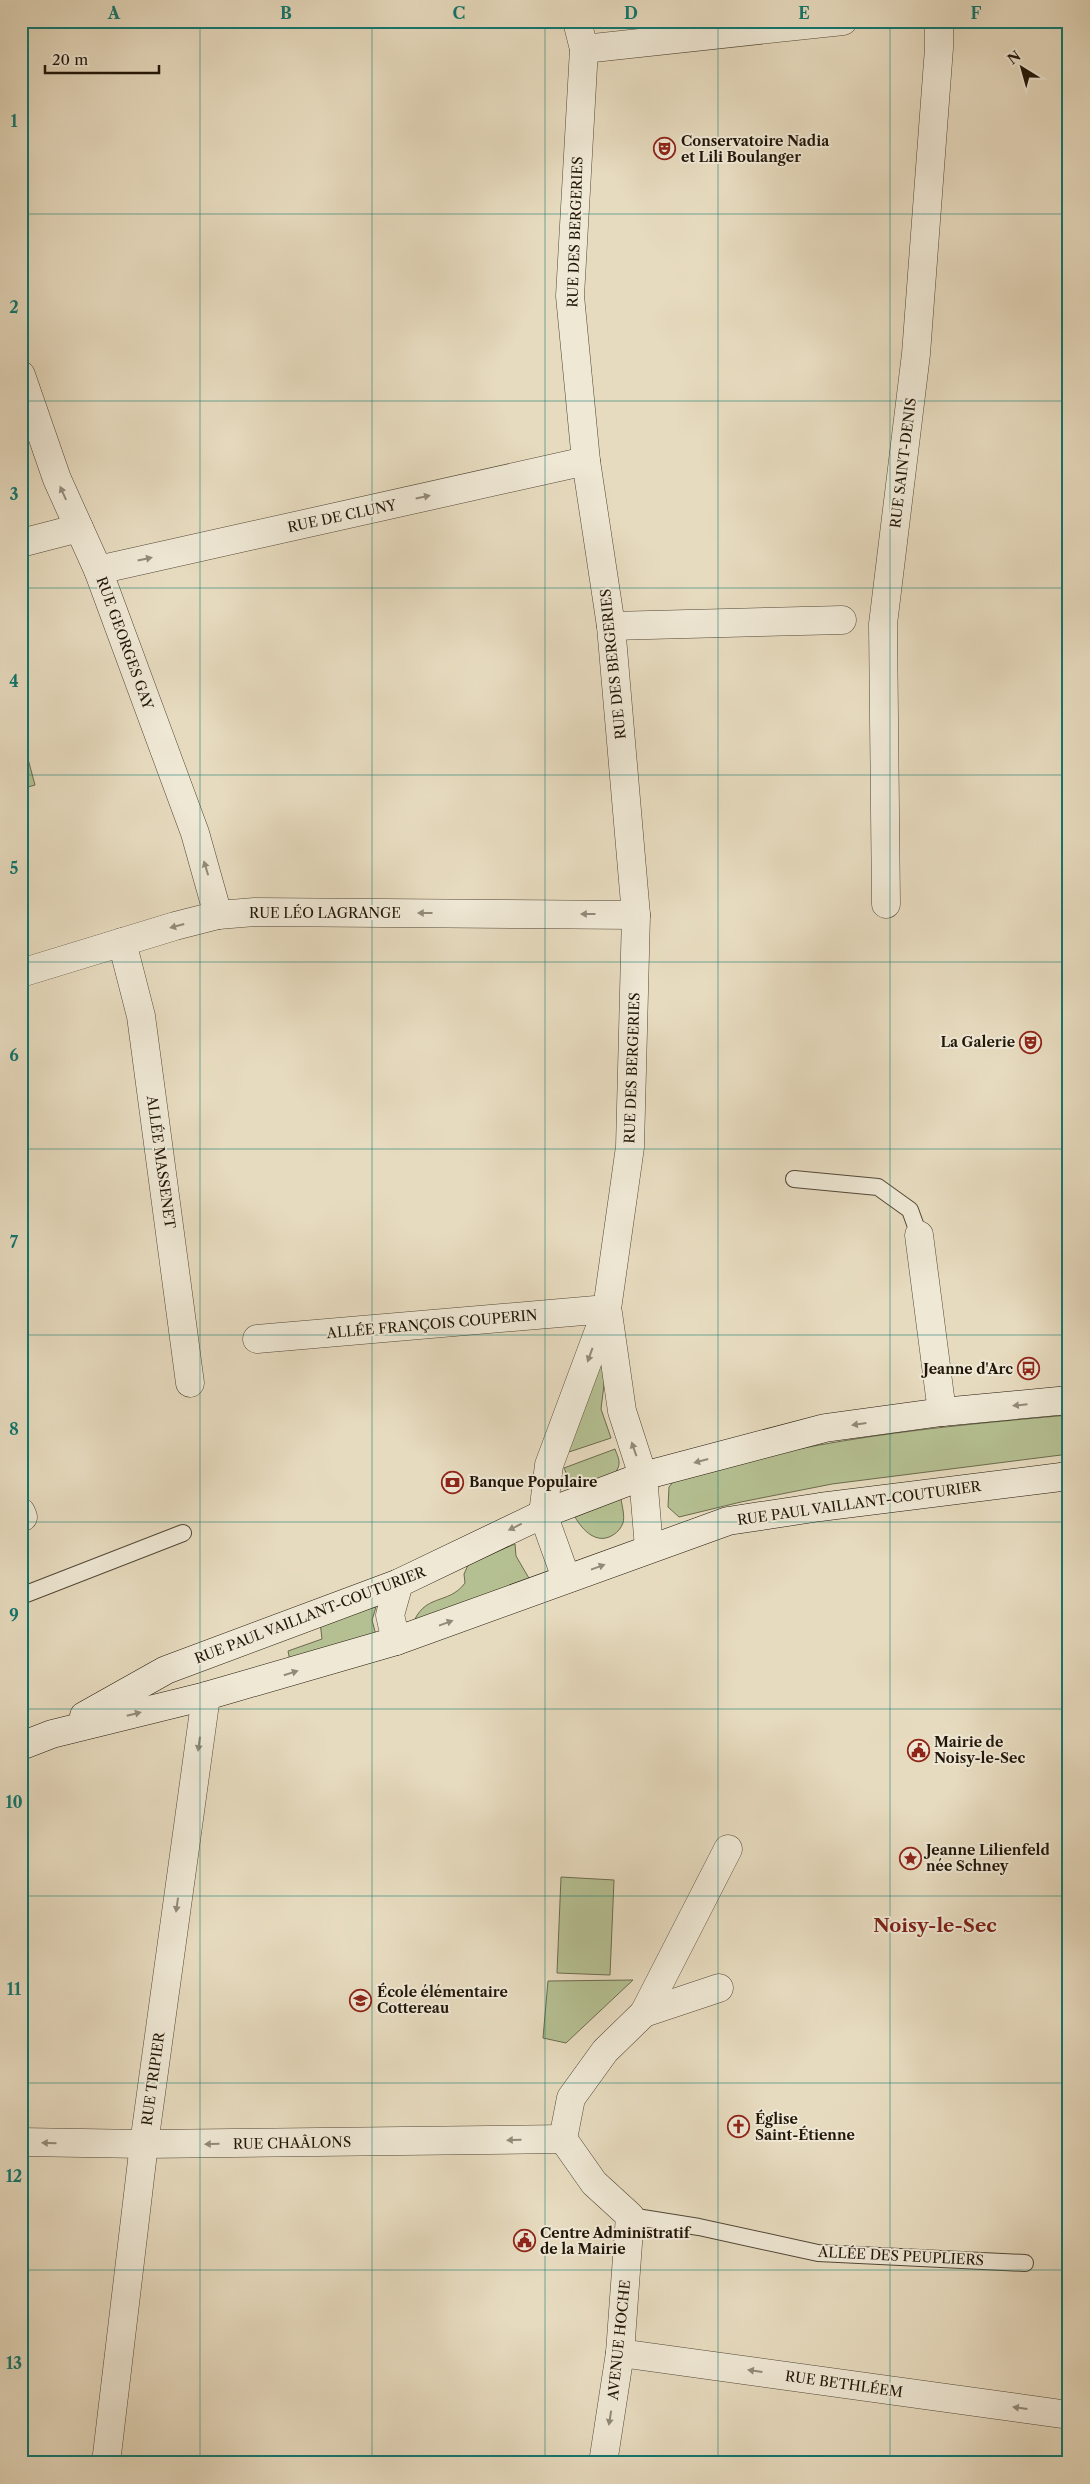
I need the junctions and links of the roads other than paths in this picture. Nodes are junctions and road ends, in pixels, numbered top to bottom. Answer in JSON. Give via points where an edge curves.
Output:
{"nodes":[{"id":1,"x":577,"y":21,"type":"edge"},
{"id":2,"x":843,"y":21,"type":"edge"},
{"id":3,"x":939,"y":21,"type":"edge"},
{"id":4,"x":584,"y":49,"type":"junction"},
{"id":5,"x":21,"y":374,"type":"edge"},
{"id":6,"x":586,"y":461,"type":"junction"},
{"id":7,"x":79,"y":528,"type":"junction"},
{"id":8,"x":21,"y":543,"type":"edge"},
{"id":9,"x":98,"y":570,"type":"junction"},
{"id":10,"x":842,"y":620,"type":"dead end"},
{"id":11,"x":611,"y":626,"type":"junction"},
{"id":12,"x":886,"y":904,"type":"dead end"},
{"id":13,"x":218,"y":915,"type":"junction"},
{"id":14,"x":636,"y":915,"type":"junction"},
{"id":15,"x":122,"y":942,"type":"junction"},
{"id":16,"x":21,"y":973,"type":"edge"},
{"id":17,"x":794,"y":1179,"type":"dead end"},
{"id":18,"x":919,"y":1235,"type":"joint"},
{"id":19,"x":607,"y":1309,"type":"junction"},
{"id":20,"x":257,"y":1340,"type":"dead end"},
{"id":21,"x":190,"y":1383,"type":"dead end"},
{"id":22,"x":1069,"y":1400,"type":"edge"},
{"id":23,"x":942,"y":1412,"type":"junction"},
{"id":24,"x":643,"y":1476,"type":"junction"},
{"id":25,"x":1069,"y":1476,"type":"edge"},
{"id":26,"x":543,"y":1514,"type":"junction"},
{"id":27,"x":183,"y":1533,"type":"dead end"},
{"id":28,"x":649,"y":1548,"type":"junction"},
{"id":29,"x":566,"y":1578,"type":"junction"},
{"id":30,"x":399,"y":1582,"type":"junction"},
{"id":31,"x":21,"y":1596,"type":"edge"},
{"id":32,"x":396,"y":1641,"type":"junction"},
{"id":33,"x":206,"y":1696,"type":"junction"},
{"id":34,"x":52,"y":1734,"type":"junction"},
{"id":35,"x":21,"y":1746,"type":"edge"},
{"id":36,"x":728,"y":1849,"type":"dead end"},
{"id":37,"x":719,"y":1988,"type":"dead end"},
{"id":38,"x":644,"y":2013,"type":"junction"},
{"id":39,"x":563,"y":2139,"type":"junction"},
{"id":40,"x":21,"y":2142,"type":"edge"},
{"id":41,"x":144,"y":2144,"type":"junction"},
{"id":42,"x":630,"y":2216,"type":"junction"},
{"id":43,"x":1025,"y":2263,"type":"dead end"},
{"id":44,"x":620,"y":2353,"type":"junction"},
{"id":45,"x":1069,"y":2415,"type":"edge"},
{"id":46,"x":106,"y":2463,"type":"edge"},
{"id":47,"x":603,"y":2463,"type":"edge"}],
"edges":[{"from":1,"to":4,"type":"street","name":"RUE DES BERGERIES"},
{"from":2,"to":4,"type":"street"},
{"from":3,"to":12,"type":"street","name":"RUE SAINT-DENIS","via":[[916,354],[883,624]]},
{"from":4,"to":6,"type":"street","name":"RUE DES BERGERIES","via":[[570,296]]},
{"from":7,"to":5,"type":"street","name":"RUE GEORGES GAY","one_way":true,"via":[[57,479]]},
{"from":9,"to":6,"type":"street","name":"RUE DE CLUNY","one_way":true},
{"from":6,"to":11,"type":"street","name":"RUE DES BERGERIES"},
{"from":7,"to":8,"type":"street"},
{"from":7,"to":9,"type":"street","name":"RUE GEORGES GAY"},
{"from":13,"to":9,"type":"street","name":"RUE GEORGES GAY","one_way":true,"via":[[195,833]]},
{"from":10,"to":11,"type":"street"},
{"from":11,"to":14,"type":"street","name":"RUE DES BERGERIES"},
{"from":14,"to":13,"type":"street","name":"RUE LÉO LAGRANGE","one_way":true,"via":[[255,912]]},
{"from":13,"to":15,"type":"street","name":"RUE LÉO LAGRANGE","one_way":true},
{"from":14,"to":19,"type":"street","name":"RUE DES BERGERIES","via":[[630,1147]]},
{"from":15,"to":16,"type":"street","name":"RUE LÉO LAGRANGE"},
{"from":15,"to":21,"type":"street","name":"ALLÉE MASSENET","via":[[141,1016]]},
{"from":17,"to":18,"type":"lane","via":[[878,1187],[910,1210]]},
{"from":18,"to":23,"type":"street"},
{"from":19,"to":20,"type":"street","name":"ALLÉE FRANÇOIS COUPERIN"},
{"from":24,"to":19,"type":"street","name":"RUE DES BERGERIES","one_way":true,"via":[[622,1411]]},
{"from":19,"to":26,"type":"street","name":"RUE DES BERGERIES","one_way":true,"via":[[550,1466]]},
{"from":22,"to":23,"type":"street","name":"RUE PAUL VAILLANT-COUTURIER","one_way":true},
{"from":23,"to":24,"type":"street","name":"RUE PAUL VAILLANT-COUTURIER","one_way":true,"via":[[825,1428]]},
{"from":24,"to":26,"type":"street","name":"RUE PAUL VAILLANT-COUTURIER"},
{"from":24,"to":28,"type":"street","name":"RUE DES BERGERIES"},
{"from":25,"to":28,"type":"street","name":"RUE PAUL VAILLANT-COUTURIER","via":[[728,1521]]},
{"from":26,"to":29,"type":"street","name":"RUE DES BERGERIES"},
{"from":26,"to":30,"type":"street","name":"RUE PAUL VAILLANT-COUTURIER","one_way":true},
{"from":27,"to":31,"type":"lane"},
{"from":29,"to":28,"type":"street","name":"RUE PAUL VAILLANT-COUTURIER","one_way":true},
{"from":32,"to":29,"type":"street","name":"RUE PAUL VAILLANT-COUTURIER","one_way":true},
{"from":30,"to":32,"type":"street","via":[[390,1614]]},
{"from":30,"to":34,"type":"street","name":"RUE PAUL VAILLANT-COUTURIER","via":[[166,1670]]},
{"from":33,"to":32,"type":"street","name":"RUE PAUL VAILLANT-COUTURIER","one_way":true},
{"from":34,"to":33,"type":"street","name":"RUE PAUL VAILLANT-COUTURIER","one_way":true},
{"from":33,"to":41,"type":"street","name":"RUE TRIPIER","one_way":true},
{"from":34,"to":35,"type":"street","name":"RUE PAUL VAILLANT-COUTURIER"},
{"from":36,"to":38,"type":"street"},
{"from":37,"to":38,"type":"street"},
{"from":38,"to":39,"type":"street","via":[[605,2050],[571,2098]]},
{"from":39,"to":41,"type":"street","name":"RUE CHAÂLONS","one_way":true},
{"from":39,"to":42,"type":"street","via":[[594,2183]]},
{"from":41,"to":40,"type":"street","name":"RUE CHAÂLONS","one_way":true},
{"from":41,"to":46,"type":"street","name":"RUE TRIPIER"},
{"from":42,"to":43,"type":"lane","name":"ALLÉE DES PEUPLIERS","via":[[699,2227],[818,2253]]},
{"from":42,"to":44,"type":"street","name":"AVENUE HOCHE"},
{"from":45,"to":44,"type":"street","name":"RUE BETHLÉEM","one_way":true},
{"from":44,"to":47,"type":"street","name":"AVENUE HOCHE","one_way":true}]}
